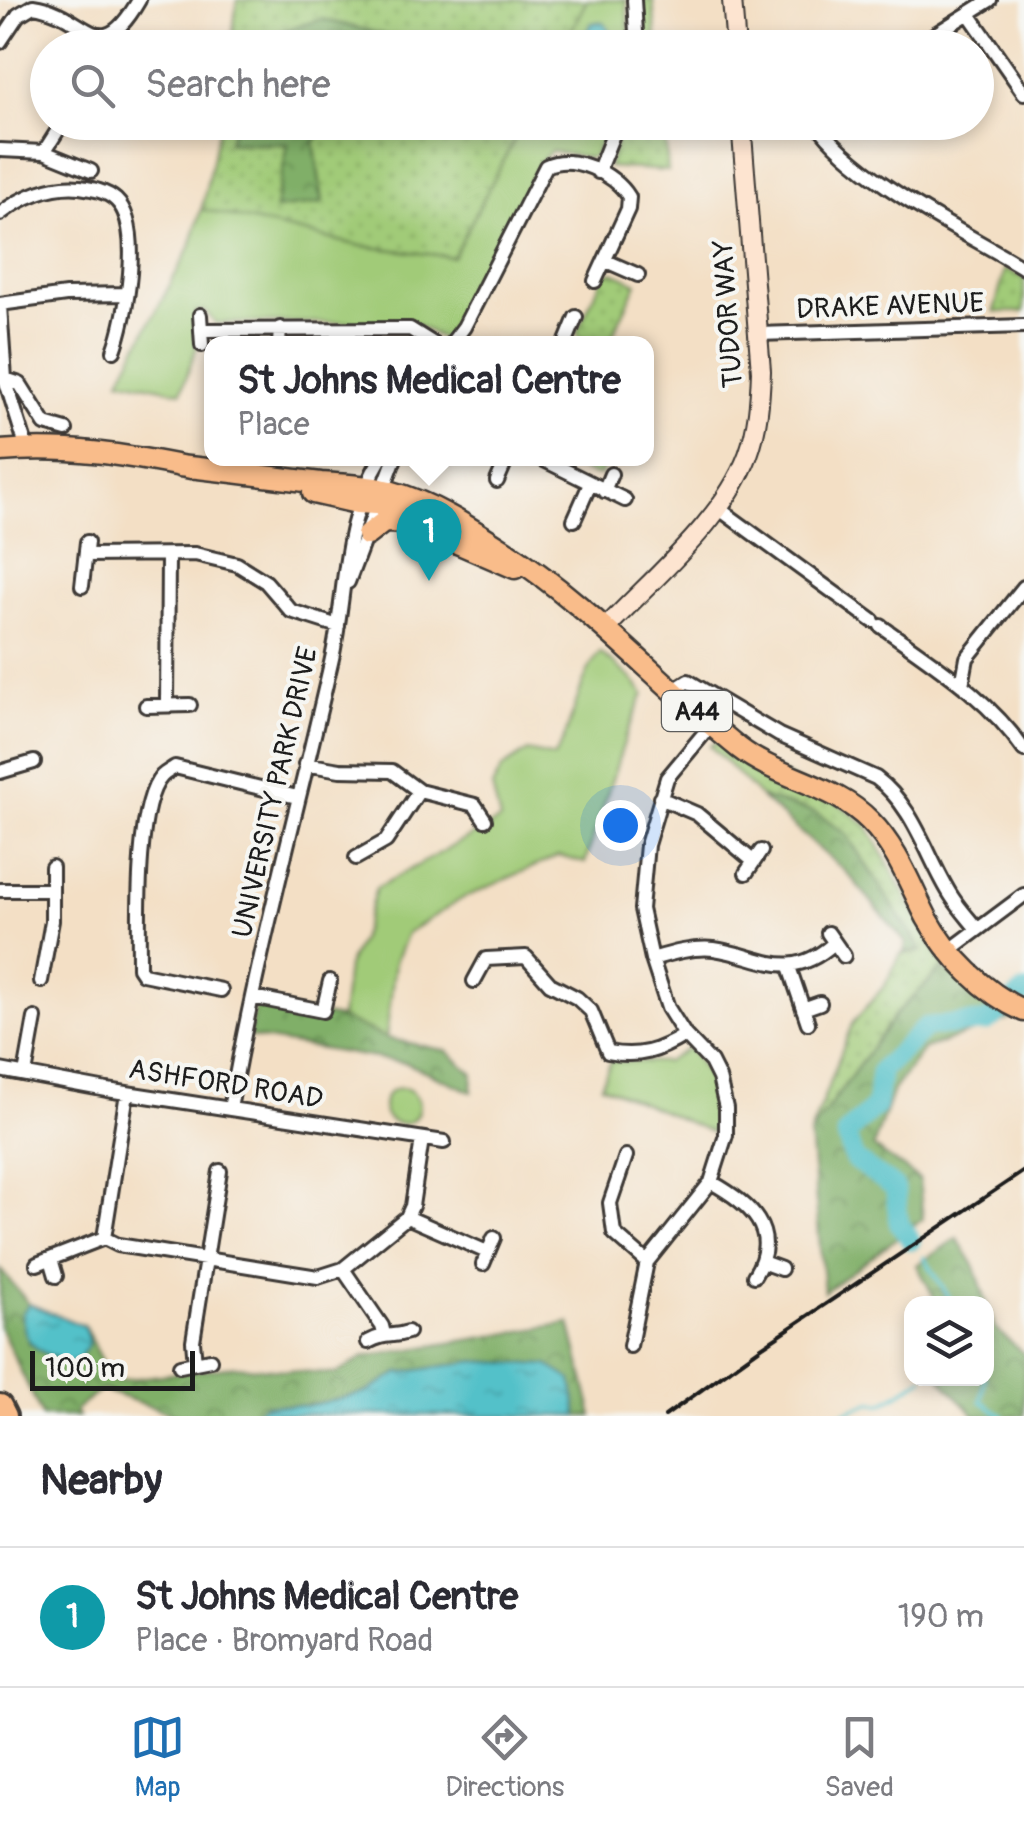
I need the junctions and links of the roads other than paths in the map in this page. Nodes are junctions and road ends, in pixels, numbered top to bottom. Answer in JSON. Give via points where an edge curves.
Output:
{"nodes":[{"id":1,"x":139,"y":0,"type":"edge"},
{"id":2,"x":634,"y":0,"type":"edge"},
{"id":3,"x":732,"y":0,"type":"edge"},
{"id":4,"x":990,"y":0,"type":"edge"},
{"id":5,"x":969,"y":14,"type":"junction"},
{"id":6,"x":87,"y":30,"type":"edge"},
{"id":7,"x":119,"y":30,"type":"edge"},
{"id":8,"x":636,"y":30,"type":"edge"},
{"id":9,"x":734,"y":30,"type":"edge"},
{"id":10,"x":943,"y":30,"type":"edge"},
{"id":11,"x":980,"y":30,"type":"edge"},
{"id":12,"x":0,"y":42,"type":"edge"},
{"id":13,"x":994,"y":50,"type":"edge"},
{"id":14,"x":1024,"y":93,"type":"edge"},
{"id":15,"x":52,"y":140,"type":"edge"},
{"id":16,"x":611,"y":140,"type":"edge"},
{"id":17,"x":743,"y":140,"type":"edge"},
{"id":18,"x":834,"y":140,"type":"edge"},
{"id":19,"x":0,"y":150,"type":"edge"},
{"id":20,"x":44,"y":152,"type":"junction"},
{"id":21,"x":90,"y":170,"type":"dead end"},
{"id":22,"x":598,"y":172,"type":"junction"},
{"id":23,"x":0,"y":214,"type":"edge"},
{"id":24,"x":606,"y":262,"type":"junction"},
{"id":25,"x":1024,"y":268,"type":"edge"},
{"id":26,"x":638,"y":274,"type":"dead end"},
{"id":27,"x":595,"y":281,"type":"dead end"},
{"id":28,"x":127,"y":294,"type":"junction"},
{"id":29,"x":0,"y":305,"type":"edge"},
{"id":30,"x":576,"y":317,"type":"dead end"},
{"id":31,"x":1024,"y":326,"type":"edge"},
{"id":32,"x":280,"y":328,"type":"junction"},
{"id":33,"x":1,"y":329,"type":"edge"},
{"id":34,"x":758,"y":334,"type":"junction"},
{"id":35,"x":280,"y":336,"type":"edge"},
{"id":36,"x":422,"y":336,"type":"edge"},
{"id":37,"x":457,"y":336,"type":"edge"},
{"id":38,"x":571,"y":336,"type":"edge"},
{"id":39,"x":202,"y":345,"type":"dead end"},
{"id":40,"x":114,"y":351,"type":"dead end"},
{"id":41,"x":5,"y":379,"type":"junction"},
{"id":42,"x":66,"y":430,"type":"dead end"},
{"id":43,"x":26,"y":449,"type":"junction"},
{"id":44,"x":0,"y":451,"type":"edge"},
{"id":45,"x":376,"y":466,"type":"edge"},
{"id":46,"x":392,"y":466,"type":"edge"},
{"id":47,"x":504,"y":466,"type":"edge"},
{"id":48,"x":555,"y":466,"type":"edge"},
{"id":49,"x":611,"y":474,"type":"dead end"},
{"id":50,"x":497,"y":481,"type":"dead end"},
{"id":51,"x":590,"y":484,"type":"junction"},
{"id":52,"x":604,"y":490,"type":"junction"},
{"id":53,"x":360,"y":495,"type":"junction"},
{"id":54,"x":382,"y":497,"type":"junction"},
{"id":55,"x":625,"y":500,"type":"dead end"},
{"id":56,"x":718,"y":508,"type":"junction"},
{"id":57,"x":574,"y":520,"type":"dead end"},
{"id":58,"x":367,"y":535,"type":"junction"},
{"id":59,"x":168,"y":555,"type":"junction"},
{"id":60,"x":82,"y":586,"type":"dead end"},
{"id":61,"x":1024,"y":587,"type":"edge"},
{"id":62,"x":562,"y":590,"type":"junction"},
{"id":63,"x":343,"y":595,"type":"junction"},
{"id":64,"x":338,"y":626,"type":"junction"},
{"id":65,"x":606,"y":628,"type":"junction"},
{"id":66,"x":962,"y":685,"type":"junction"},
{"id":67,"x":674,"y":690,"type":"junction"},
{"id":68,"x":190,"y":705,"type":"dead end"},
{"id":69,"x":146,"y":706,"type":"dead end"},
{"id":70,"x":167,"y":706,"type":"junction"},
{"id":71,"x":711,"y":725,"type":"junction"},
{"id":72,"x":1019,"y":730,"type":"edge"},
{"id":73,"x":1024,"y":750,"type":"edge"},
{"id":74,"x":34,"y":762,"type":"dead end"},
{"id":75,"x":305,"y":764,"type":"junction"},
{"id":76,"x":0,"y":772,"type":"edge"},
{"id":77,"x":419,"y":791,"type":"junction"},
{"id":78,"x":298,"y":796,"type":"junction"},
{"id":79,"x":660,"y":798,"type":"junction"},
{"id":80,"x":485,"y":820,"type":"dead end"},
{"id":81,"x":356,"y":858,"type":"dead end"},
{"id":82,"x":753,"y":862,"type":"dead end"},
{"id":83,"x":52,"y":867,"type":"dead end"},
{"id":84,"x":0,"y":890,"type":"edge"},
{"id":85,"x":52,"y":890,"type":"junction"},
{"id":86,"x":1024,"y":895,"type":"edge"},
{"id":87,"x":977,"y":929,"type":"junction"},
{"id":88,"x":949,"y":951,"type":"junction"},
{"id":89,"x":844,"y":956,"type":"dead end"},
{"id":90,"x":652,"y":959,"type":"junction"},
{"id":91,"x":789,"y":967,"type":"junction"},
{"id":92,"x":42,"y":981,"type":"dead end"},
{"id":93,"x":330,"y":981,"type":"dead end"},
{"id":94,"x":474,"y":981,"type":"dead end"},
{"id":95,"x":221,"y":990,"type":"dead end"},
{"id":96,"x":252,"y":997,"type":"junction"},
{"id":97,"x":820,"y":1003,"type":"dead end"},
{"id":98,"x":803,"y":1009,"type":"junction"},
{"id":99,"x":1022,"y":1010,"type":"edge"},
{"id":100,"x":35,"y":1018,"type":"dead end"},
{"id":101,"x":808,"y":1024,"type":"dead end"},
{"id":102,"x":685,"y":1035,"type":"junction"},
{"id":103,"x":0,"y":1070,"type":"edge"},
{"id":104,"x":25,"y":1074,"type":"junction"},
{"id":105,"x":127,"y":1093,"type":"junction"},
{"id":106,"x":230,"y":1109,"type":"junction"},
{"id":107,"x":422,"y":1139,"type":"junction"},
{"id":108,"x":444,"y":1142,"type":"dead end"},
{"id":109,"x":626,"y":1156,"type":"dead end"},
{"id":110,"x":220,"y":1170,"type":"dead end"},
{"id":111,"x":711,"y":1182,"type":"junction"},
{"id":112,"x":407,"y":1217,"type":"junction"},
{"id":113,"x":104,"y":1238,"type":"junction"},
{"id":114,"x":494,"y":1238,"type":"dead end"},
{"id":115,"x":205,"y":1259,"type":"junction"},
{"id":116,"x":648,"y":1262,"type":"junction"},
{"id":117,"x":762,"y":1262,"type":"junction"},
{"id":118,"x":343,"y":1268,"type":"junction"},
{"id":119,"x":780,"y":1268,"type":"dead end"},
{"id":120,"x":56,"y":1276,"type":"dead end"},
{"id":121,"x":754,"y":1276,"type":"dead end"},
{"id":122,"x":408,"y":1332,"type":"dead end"},
{"id":123,"x":384,"y":1334,"type":"junction"},
{"id":124,"x":368,"y":1342,"type":"dead end"},
{"id":125,"x":630,"y":1346,"type":"dead end"},
{"id":126,"x":210,"y":1360,"type":"dead end"},
{"id":127,"x":195,"y":1363,"type":"junction"},
{"id":128,"x":180,"y":1366,"type":"dead end"},
{"id":129,"x":0,"y":1406,"type":"edge"},
{"id":130,"x":5,"y":1416,"type":"edge"}],
"edges":[{"from":1,"to":7,"type":"street"},
{"from":2,"to":8,"type":"street"},
{"from":3,"to":9,"type":"street"},
{"from":4,"to":5,"type":"street"},
{"from":5,"to":10,"type":"street"},
{"from":5,"to":11,"type":"street"},
{"from":6,"to":12,"type":"street","via":[[33,6]]},
{"from":13,"to":14,"type":"street"},
{"from":15,"to":20,"type":"street"},
{"from":16,"to":22,"type":"street"},
{"from":17,"to":34,"type":"street","name":"TUDOR WAY"},
{"from":18,"to":25,"type":"street","via":[[893,189]]},
{"from":19,"to":20,"type":"street"},
{"from":20,"to":21,"type":"street"},
{"from":22,"to":24,"type":"street","via":[[629,197]]},
{"from":22,"to":37,"type":"street","via":[[557,160],[546,166]]},
{"from":23,"to":28,"type":"street","via":[[48,190],[102,191],[128,220]]},
{"from":24,"to":26,"type":"street"},
{"from":24,"to":27,"type":"street"},
{"from":28,"to":29,"type":"street"},
{"from":28,"to":40,"type":"street"},
{"from":29,"to":33,"type":"street"},
{"from":30,"to":38,"type":"street"},
{"from":31,"to":34,"type":"street","name":"DRAKE AVENUE"},
{"from":32,"to":35,"type":"street"},
{"from":32,"to":36,"type":"street","via":[[410,328]]},
{"from":32,"to":39,"type":"street","via":[[201,322]]},
{"from":33,"to":41,"type":"street"},
{"from":34,"to":56,"type":"street","name":"TUDOR WAY","via":[[754,432]]},
{"from":41,"to":42,"type":"street","via":[[20,384],[46,424]]},
{"from":41,"to":43,"type":"street"},
{"from":43,"to":44,"type":"main road","number":"A44"},
{"from":43,"to":53,"type":"main road","number":"A44","via":[[112,453]]},
{"from":45,"to":53,"type":"street","name":"UNIVERSITY PARK DRIVE"},
{"from":46,"to":54,"type":"street"},
{"from":47,"to":50,"type":"street"},
{"from":48,"to":51,"type":"street"},
{"from":49,"to":52,"type":"street"},
{"from":51,"to":52,"type":"street"},
{"from":51,"to":57,"type":"street"},
{"from":52,"to":55,"type":"street"},
{"from":53,"to":54,"type":"main road","number":"A44"},
{"from":53,"to":63,"type":"street","name":"UNIVERSITY PARK DRIVE"},
{"from":54,"to":58,"type":"street"},
{"from":54,"to":62,"type":"main road","number":"A44","via":[[420,501],[467,524]]},
{"from":56,"to":65,"type":"street","name":"TUDOR WAY"},
{"from":56,"to":66,"type":"street"},
{"from":58,"to":62,"type":"main road","via":[[384,522],[411,523]]},
{"from":58,"to":63,"type":"street"},
{"from":59,"to":60,"type":"street","via":[[86,548]]},
{"from":59,"to":64,"type":"street","via":[[237,564],[266,582],[291,611]]},
{"from":59,"to":70,"type":"street"},
{"from":61,"to":66,"type":"street","via":[[967,658]]},
{"from":62,"to":65,"type":"main road","number":"A44"},
{"from":63,"to":64,"type":"street","name":"UNIVERSITY PARK DRIVE"},
{"from":64,"to":75,"type":"street","name":"UNIVERSITY PARK DRIVE"},
{"from":65,"to":67,"type":"main road","number":"A44"},
{"from":66,"to":72,"type":"street"},
{"from":67,"to":71,"type":"main road","number":"A44"},
{"from":67,"to":87,"type":"street","via":[[688,681],[889,788]]},
{"from":68,"to":70,"type":"street"},
{"from":69,"to":70,"type":"street"},
{"from":71,"to":79,"type":"street","via":[[678,762]]},
{"from":71,"to":88,"type":"main road","number":"A44","via":[[753,758],[852,804],[871,821]]},
{"from":72,"to":73,"type":"street"},
{"from":74,"to":76,"type":"street"},
{"from":75,"to":77,"type":"street","via":[[392,771]]},
{"from":75,"to":78,"type":"street","name":"UNIVERSITY PARK DRIVE"},
{"from":77,"to":80,"type":"street","via":[[475,806]]},
{"from":77,"to":81,"type":"street","via":[[386,841]]},
{"from":78,"to":95,"type":"street","via":[[175,767],[152,796],[140,877],[142,974]]},
{"from":78,"to":96,"type":"street","name":"UNIVERSITY PARK DRIVE"},
{"from":79,"to":82,"type":"street","via":[[697,814]]},
{"from":79,"to":90,"type":"street","via":[[641,888]]},
{"from":83,"to":85,"type":"street"},
{"from":84,"to":85,"type":"street"},
{"from":85,"to":92,"type":"street"},
{"from":86,"to":87,"type":"street"},
{"from":87,"to":88,"type":"street"},
{"from":88,"to":99,"type":"main road","number":"A44","via":[[994,995]]},
{"from":89,"to":91,"type":"street","via":[[830,938],[817,958]]},
{"from":90,"to":91,"type":"street","via":[[713,949]]},
{"from":90,"to":102,"type":"street"},
{"from":91,"to":98,"type":"street"},
{"from":93,"to":96,"type":"street","via":[[323,1011]]},
{"from":94,"to":102,"type":"street","via":[[486,959],[526,957],[550,984],[591,1012],[608,1052],[659,1051]]},
{"from":96,"to":106,"type":"street","name":"UNIVERSITY PARK DRIVE"},
{"from":97,"to":98,"type":"street"},
{"from":98,"to":101,"type":"street"},
{"from":100,"to":104,"type":"street"},
{"from":102,"to":111,"type":"street","via":[[711,1062],[726,1108],[726,1134]]},
{"from":103,"to":104,"type":"street","name":"ASHFORD ROAD"},
{"from":104,"to":105,"type":"street","name":"ASHFORD ROAD"},
{"from":105,"to":106,"type":"street","name":"ASHFORD ROAD"},
{"from":105,"to":113,"type":"street"},
{"from":106,"to":107,"type":"street","name":"ASHFORD ROAD"},
{"from":107,"to":108,"type":"street","name":"ASHFORD ROAD"},
{"from":107,"to":112,"type":"street"},
{"from":109,"to":116,"type":"street","via":[[610,1202],[614,1233]]},
{"from":110,"to":115,"type":"street"},
{"from":111,"to":116,"type":"street"},
{"from":111,"to":117,"type":"street","via":[[757,1217]]},
{"from":112,"to":114,"type":"street","via":[[485,1258]]},
{"from":112,"to":118,"type":"street"},
{"from":113,"to":115,"type":"street"},
{"from":113,"to":120,"type":"street","via":[[44,1262]]},
{"from":115,"to":118,"type":"street","via":[[318,1277]]},
{"from":115,"to":127,"type":"street"},
{"from":116,"to":125,"type":"street"},
{"from":117,"to":119,"type":"street"},
{"from":117,"to":121,"type":"street"},
{"from":118,"to":123,"type":"street"},
{"from":122,"to":123,"type":"street"},
{"from":123,"to":124,"type":"street"},
{"from":126,"to":127,"type":"street"},
{"from":127,"to":128,"type":"street"},
{"from":129,"to":130,"type":"highway"}]}
